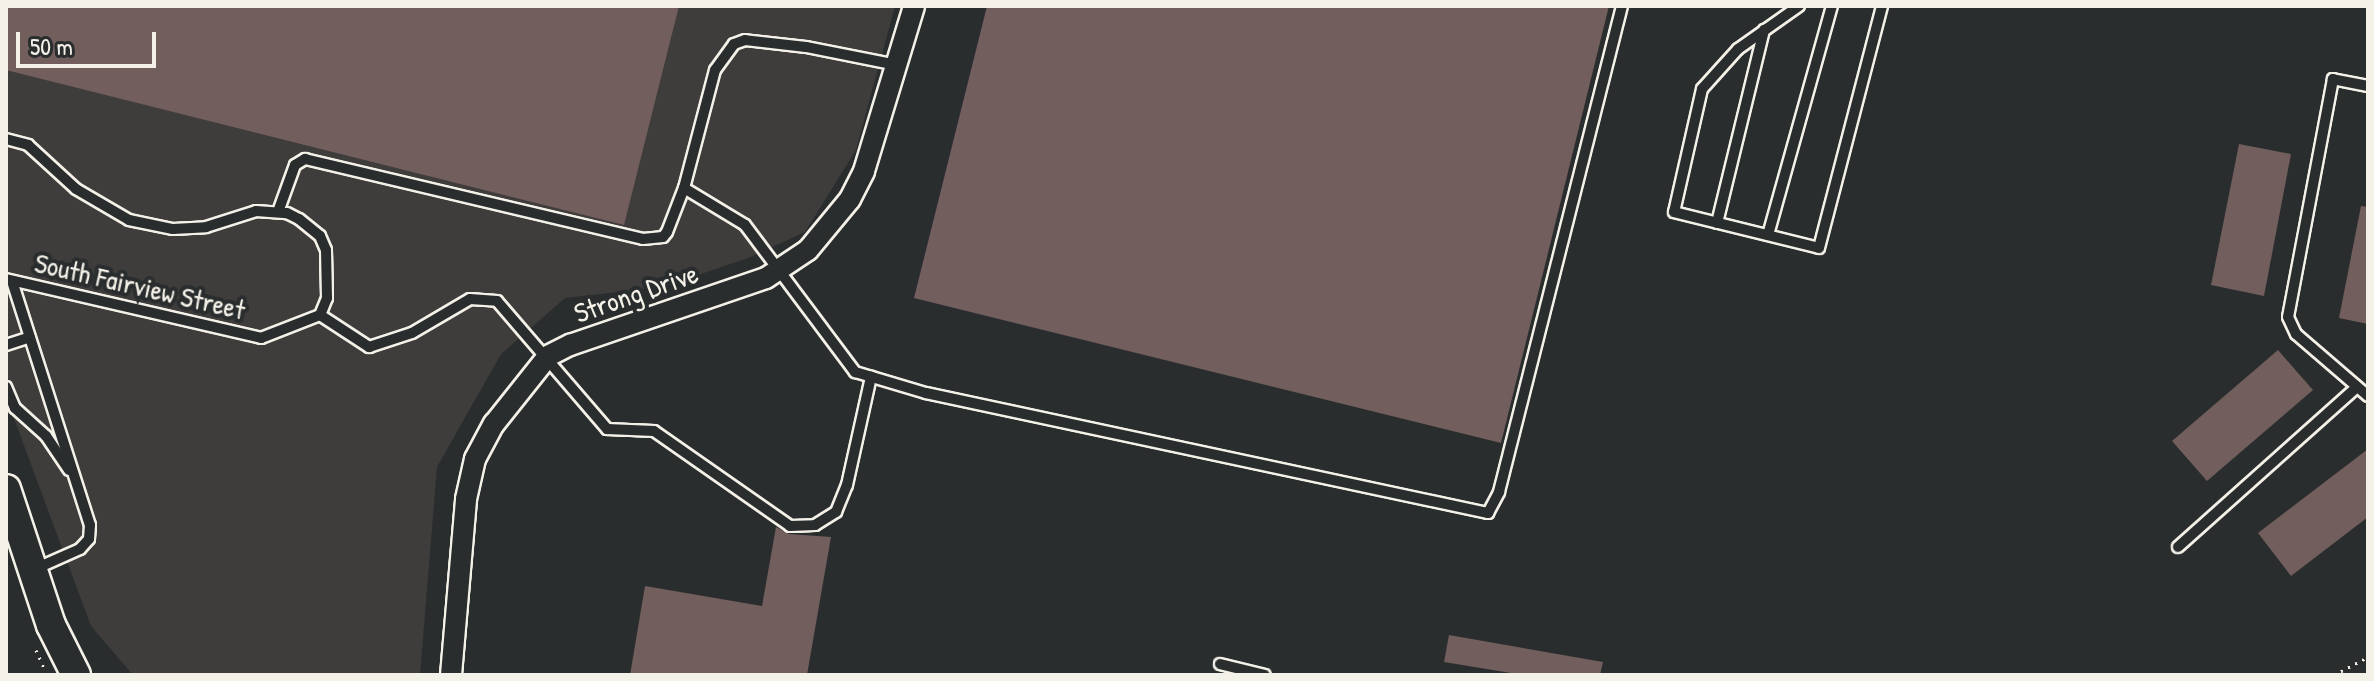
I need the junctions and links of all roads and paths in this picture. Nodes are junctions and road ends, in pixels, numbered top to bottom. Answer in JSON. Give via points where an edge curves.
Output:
{"nodes":[{"id":1,"x":914,"y":6,"type":"edge"},
{"id":2,"x":1622,"y":6,"type":"edge"},
{"id":3,"x":1799,"y":6,"type":"edge"},
{"id":4,"x":1832,"y":6,"type":"edge"},
{"id":5,"x":1882,"y":6,"type":"edge"},
{"id":6,"x":1764,"y":30,"type":"junction"},
{"id":7,"x":899,"y":66,"type":"junction"},
{"id":8,"x":2368,"y":86,"type":"edge"},
{"id":9,"x":6,"y":139,"type":"edge"},
{"id":10,"x":684,"y":188,"type":"junction"},
{"id":11,"x":278,"y":212,"type":"junction"},
{"id":12,"x":1717,"y":223,"type":"junction"},
{"id":13,"x":1768,"y":235,"type":"junction"},
{"id":14,"x":780,"y":271,"type":"junction"},
{"id":15,"x":9,"y":280,"type":"edge"},
{"id":16,"x":320,"y":315,"type":"junction"},
{"id":17,"x":30,"y":337,"type":"junction"},
{"id":18,"x":6,"y":345,"type":"edge"},
{"id":19,"x":548,"y":356,"type":"junction"},
{"id":20,"x":871,"y":377,"type":"junction"},
{"id":21,"x":6,"y":387,"type":"edge"},
{"id":22,"x":2357,"y":387,"type":"junction"},
{"id":23,"x":2368,"y":396,"type":"edge"},
{"id":24,"x":72,"y":475,"type":"junction"},
{"id":25,"x":6,"y":489,"type":"edge"},
{"id":26,"x":2178,"y":547,"type":"dead end"},
{"id":27,"x":33,"y":570,"type":"junction"},
{"id":28,"x":2368,"y":657,"type":"edge"},
{"id":29,"x":1220,"y":664,"type":"dead end"},
{"id":30,"x":76,"y":675,"type":"edge"},
{"id":31,"x":451,"y":675,"type":"edge"},
{"id":32,"x":1265,"y":675,"type":"edge"},
{"id":33,"x":2334,"y":675,"type":"edge"}],
"edges":[{"from":1,"to":7,"type":"street","name":"Strong Drive"},
{"from":2,"to":20,"type":"lane","via":[[1499,492],[1488,513]]},
{"from":3,"to":6,"type":"lane"},
{"from":4,"to":13,"type":"lane"},
{"from":5,"to":13,"type":"lane","via":[[1819,248]]},
{"from":6,"to":12,"type":"lane"},
{"from":6,"to":12,"type":"lane","via":[[1738,49],[1702,89],[1674,212]]},
{"from":7,"to":10,"type":"lane","via":[[806,47],[745,40],[734,44],[715,70]]},
{"from":7,"to":14,"type":"street","name":"Strong Drive","via":[[850,199],[808,250]]},
{"from":8,"to":22,"type":"lane","via":[[2333,79],[2288,317],[2296,334]]},
{"from":9,"to":11,"type":"lane","via":[[28,145],[76,189],[129,220],[173,229],[206,227],[256,211]]},
{"from":10,"to":11,"type":"lane","via":[[663,237],[643,239],[305,159],[295,165]]},
{"from":10,"to":14,"type":"lane","via":[[745,225]]},
{"from":11,"to":16,"type":"lane","via":[[310,227],[326,250],[327,298]]},
{"from":12,"to":13,"type":"lane"},
{"from":14,"to":19,"type":"street","name":"Strong Drive"},
{"from":14,"to":20,"type":"lane","via":[[855,372]]},
{"from":15,"to":16,"type":"lane","name":"South Fairview Street","via":[[261,338]]},
{"from":15,"to":17,"type":"lane"},
{"from":16,"to":19,"type":"lane","via":[[369,347],[412,333],[470,299],[486,298],[497,301]]},
{"from":17,"to":18,"type":"lane"},
{"from":17,"to":24,"type":"lane"},
{"from":19,"to":20,"type":"lane","via":[[607,429],[654,431],[790,526],[815,525],[836,512]]},
{"from":19,"to":31,"type":"street","name":"Strong Drive","via":[[494,424],[475,459],[466,499]]},
{"from":21,"to":24,"type":"lane","via":[[15,408],[46,436]]},
{"from":22,"to":23,"type":"lane"},
{"from":22,"to":26,"type":"lane"},
{"from":24,"to":27,"type":"lane","via":[[90,525],[89,539],[80,549]]},
{"from":25,"to":27,"type":"street"},
{"from":27,"to":30,"type":"street","via":[[51,625]]},
{"from":28,"to":33,"type":"path"},
{"from":29,"to":32,"type":"lane"}]}
